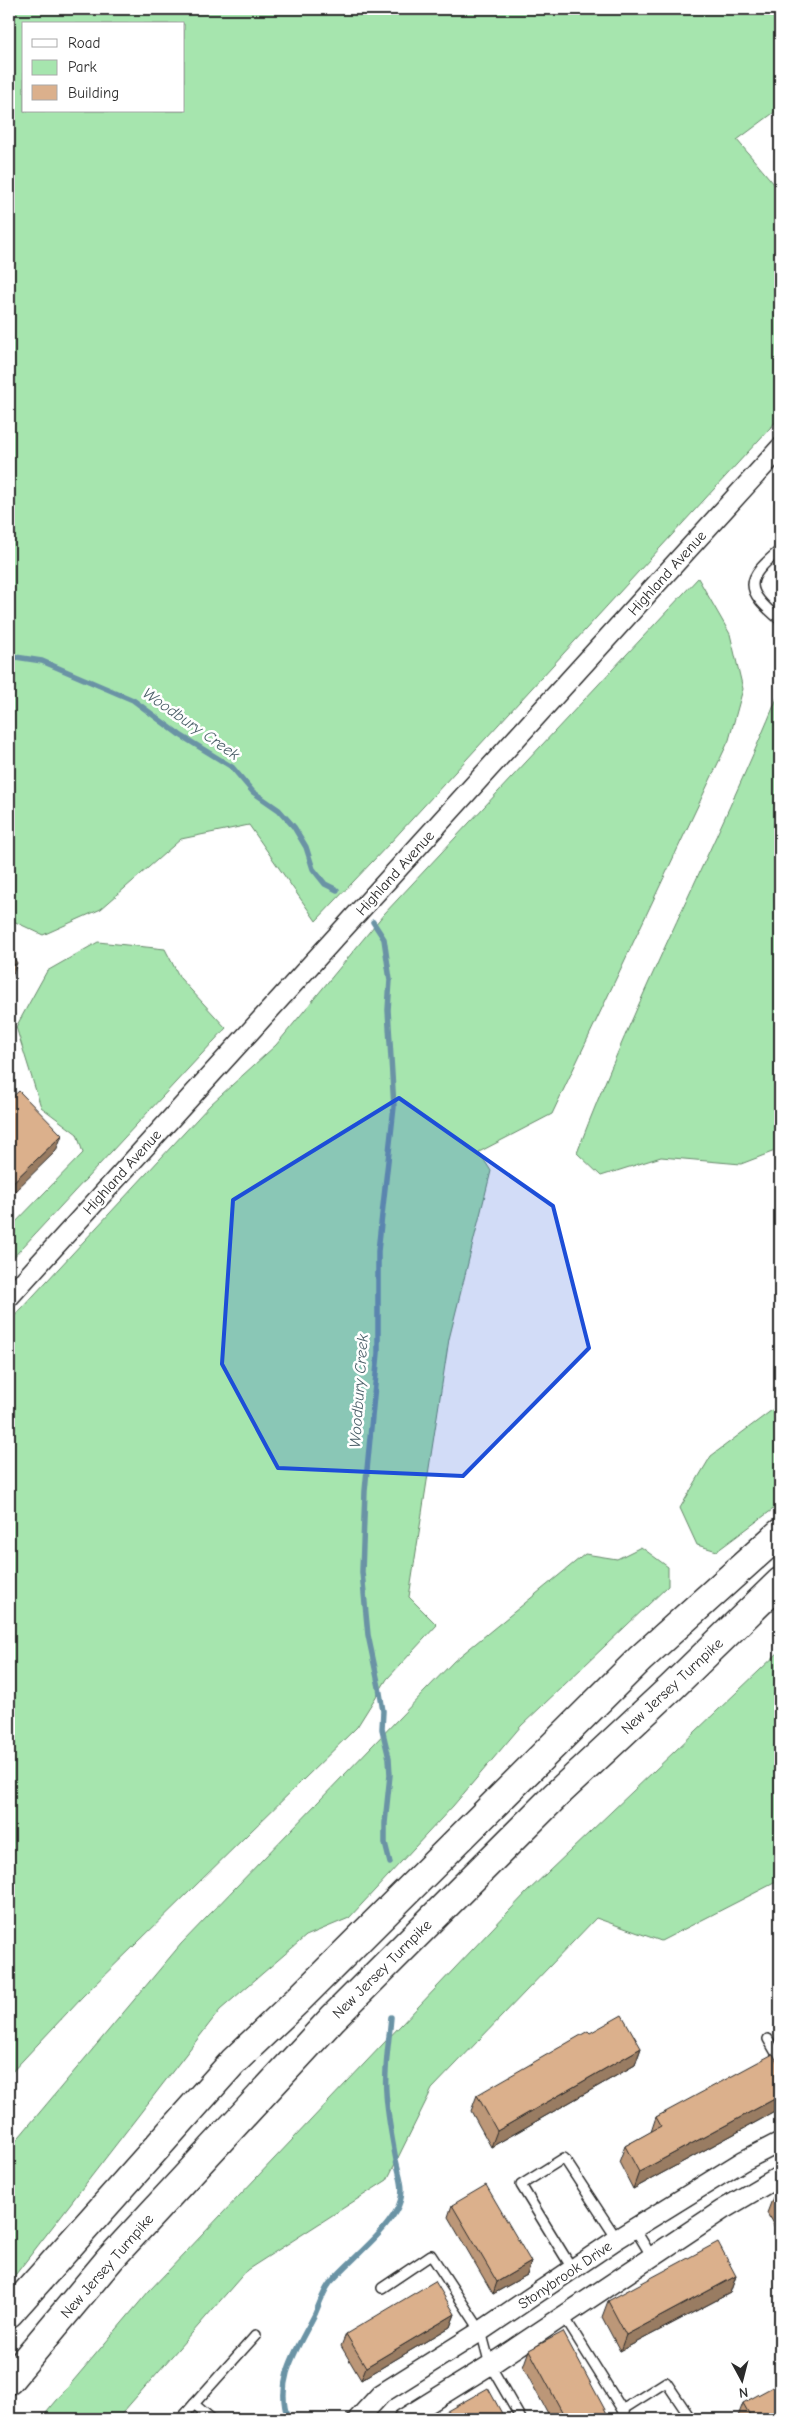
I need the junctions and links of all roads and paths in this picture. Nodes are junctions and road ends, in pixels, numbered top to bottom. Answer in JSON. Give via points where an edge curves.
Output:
{"nodes":[{"id":1,"x":780,"y":448,"type":"edge"},
{"id":2,"x":780,"y":550,"type":"edge"},
{"id":3,"x":780,"y":620,"type":"edge"},
{"id":4,"x":9,"y":1297,"type":"edge"},
{"id":5,"x":780,"y":1533,"type":"edge"},
{"id":6,"x":780,"y":1582,"type":"edge"},
{"id":7,"x":768,"y":2038,"type":"dead end"},
{"id":8,"x":780,"y":2060,"type":"edge"},
{"id":9,"x":780,"y":2142,"type":"edge"},
{"id":10,"x":780,"y":2176,"type":"edge"},
{"id":11,"x":634,"y":2229,"type":"junction"},
{"id":12,"x":617,"y":2239,"type":"junction"},
{"id":13,"x":652,"y":2257,"type":"junction"},
{"id":14,"x":573,"y":2270,"type":"junction"},
{"id":15,"x":382,"y":2288,"type":"dead end"},
{"id":16,"x":9,"y":2314,"type":"edge"},
{"id":17,"x":563,"y":2314,"type":"junction"},
{"id":18,"x":481,"y":2331,"type":"junction"},
{"id":19,"x":256,"y":2335,"type":"dead end"},
{"id":20,"x":490,"y":2365,"type":"junction"},
{"id":21,"x":9,"y":2380,"type":"edge"},
{"id":22,"x":194,"y":2404,"type":"junction"},
{"id":23,"x":622,"y":2410,"type":"junction"},
{"id":24,"x":181,"y":2419,"type":"edge"},
{"id":25,"x":212,"y":2419,"type":"edge"},
{"id":26,"x":358,"y":2419,"type":"edge"},
{"id":27,"x":402,"y":2419,"type":"edge"},
{"id":28,"x":522,"y":2419,"type":"edge"},
{"id":29,"x":628,"y":2419,"type":"edge"},
{"id":30,"x":691,"y":2419,"type":"edge"}],
"edges":[{"from":1,"to":4,"type":"street","name":"Highland Avenue"},
{"from":2,"to":3,"type":"lane","via":[[761,566],[752,580],[754,593]]},
{"from":5,"to":16,"type":"highway","via":[[640,1659],[233,2062]]},
{"from":6,"to":21,"type":"highway","name":"New Jersey Turnpike","via":[[556,1795],[333,2018],[110,2259]]},
{"from":7,"to":8,"type":"lane"},
{"from":9,"to":11,"type":"street","name":"Stonybrook Drive","via":[[743,2160]]},
{"from":10,"to":13,"type":"street"},
{"from":11,"to":12,"type":"street","name":"Stonybrook Drive"},
{"from":11,"to":13,"type":"lane"},
{"from":12,"to":14,"type":"street","name":"Stonybrook Drive"},
{"from":12,"to":14,"type":"lane","via":[[564,2158],[521,2185]]},
{"from":13,"to":17,"type":"street"},
{"from":14,"to":18,"type":"street","name":"Stonybrook Drive"},
{"from":15,"to":18,"type":"lane","via":[[431,2255]]},
{"from":17,"to":20,"type":"street"},
{"from":17,"to":23,"type":"lane"},
{"from":18,"to":20,"type":"lane"},
{"from":18,"to":26,"type":"street","name":"Stonybrook Drive","via":[[381,2394]]},
{"from":19,"to":22,"type":"lane"},
{"from":20,"to":27,"type":"street"},
{"from":20,"to":28,"type":"lane"},
{"from":22,"to":24,"type":"lane"},
{"from":22,"to":25,"type":"lane"},
{"from":23,"to":29,"type":"lane"},
{"from":23,"to":30,"type":"lane","via":[[666,2382]]}]}
